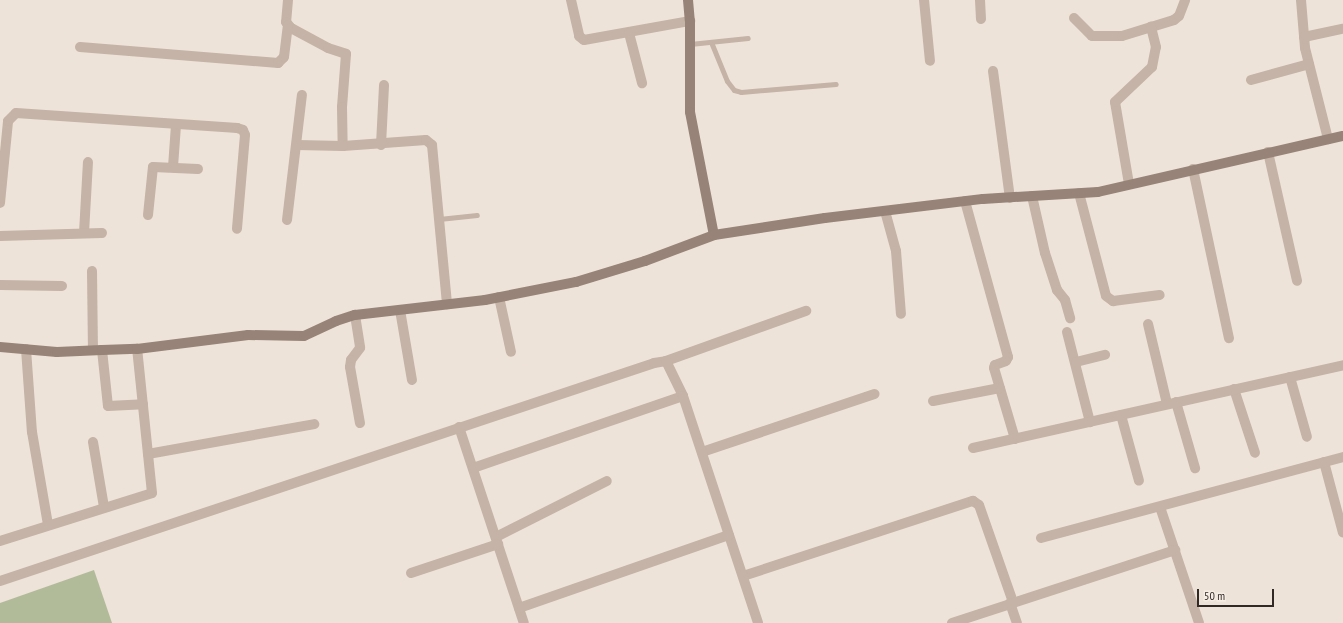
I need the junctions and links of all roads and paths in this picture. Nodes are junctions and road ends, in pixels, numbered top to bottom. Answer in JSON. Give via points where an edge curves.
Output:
{"nodes":[{"id":1,"x":288,"y":0,"type":"edge"},
{"id":2,"x":571,"y":0,"type":"edge"},
{"id":3,"x":688,"y":0,"type":"edge"},
{"id":4,"x":924,"y":0,"type":"edge"},
{"id":5,"x":980,"y":0,"type":"edge"},
{"id":6,"x":1185,"y":0,"type":"edge"},
{"id":7,"x":1301,"y":0,"type":"edge"},
{"id":8,"x":981,"y":18,"type":"dead end"},
{"id":9,"x":1074,"y":18,"type":"dead end"},
{"id":10,"x":690,"y":21,"type":"junction"},
{"id":11,"x":288,"y":25,"type":"junction"},
{"id":12,"x":1151,"y":27,"type":"junction"},
{"id":13,"x":1343,"y":29,"type":"edge"},
{"id":14,"x":629,"y":33,"type":"junction"},
{"id":15,"x":1304,"y":37,"type":"junction"},
{"id":16,"x":748,"y":38,"type":"dead end"},
{"id":17,"x":712,"y":42,"type":"junction"},
{"id":18,"x":690,"y":44,"type":"junction"},
{"id":19,"x":80,"y":47,"type":"dead end"},
{"id":20,"x":930,"y":61,"type":"dead end"},
{"id":21,"x":1309,"y":64,"type":"junction"},
{"id":22,"x":993,"y":71,"type":"dead end"},
{"id":23,"x":1250,"y":80,"type":"dead end"},
{"id":24,"x":642,"y":83,"type":"dead end"},
{"id":25,"x":836,"y":84,"type":"dead end"},
{"id":26,"x":384,"y":85,"type":"dead end"},
{"id":27,"x":302,"y":95,"type":"dead end"},
{"id":28,"x":176,"y":125,"type":"junction"},
{"id":29,"x":1343,"y":136,"type":"edge"},
{"id":30,"x":1328,"y":139,"type":"junction"},
{"id":31,"x":297,"y":145,"type":"junction"},
{"id":32,"x":381,"y":145,"type":"junction"},
{"id":33,"x":342,"y":146,"type":"junction"},
{"id":34,"x":3,"y":151,"type":"edge"},
{"id":35,"x":1268,"y":152,"type":"junction"},
{"id":36,"x":88,"y":162,"type":"dead end"},
{"id":37,"x":173,"y":167,"type":"junction"},
{"id":38,"x":198,"y":169,"type":"dead end"},
{"id":39,"x":1193,"y":169,"type":"junction"},
{"id":40,"x":1129,"y":184,"type":"junction"},
{"id":41,"x":1079,"y":193,"type":"junction"},
{"id":42,"x":1032,"y":196,"type":"junction"},
{"id":43,"x":1010,"y":198,"type":"junction"},
{"id":44,"x":965,"y":202,"type":"junction"},
{"id":45,"x":0,"y":203,"type":"edge"},
{"id":46,"x":885,"y":211,"type":"junction"},
{"id":47,"x":148,"y":215,"type":"dead end"},
{"id":48,"x":477,"y":215,"type":"dead end"},
{"id":49,"x":287,"y":220,"type":"dead end"},
{"id":50,"x":439,"y":220,"type":"junction"},
{"id":51,"x":237,"y":229,"type":"dead end"},
{"id":52,"x":84,"y":233,"type":"junction"},
{"id":53,"x":102,"y":233,"type":"dead end"},
{"id":54,"x":714,"y":235,"type":"junction"},
{"id":55,"x":0,"y":236,"type":"edge"},
{"id":56,"x":92,"y":271,"type":"dead end"},
{"id":57,"x":1297,"y":281,"type":"dead end"},
{"id":58,"x":0,"y":284,"type":"edge"},
{"id":59,"x":62,"y":286,"type":"dead end"},
{"id":60,"x":1160,"y":295,"type":"dead end"},
{"id":61,"x":499,"y":297,"type":"junction"},
{"id":62,"x":447,"y":304,"type":"junction"},
{"id":63,"x":400,"y":310,"type":"junction"},
{"id":64,"x":806,"y":311,"type":"dead end"},
{"id":65,"x":901,"y":314,"type":"dead end"},
{"id":66,"x":355,"y":315,"type":"junction"},
{"id":67,"x":1070,"y":318,"type":"dead end"},
{"id":68,"x":1148,"y":324,"type":"dead end"},
{"id":69,"x":1067,"y":332,"type":"dead end"},
{"id":70,"x":1230,"y":338,"type":"dead end"},
{"id":71,"x":0,"y":347,"type":"edge"},
{"id":72,"x":26,"y":349,"type":"junction"},
{"id":73,"x":137,"y":349,"type":"junction"},
{"id":74,"x":98,"y":350,"type":"junction"},
{"id":75,"x":512,"y":352,"type":"dead end"},
{"id":76,"x":1105,"y":356,"type":"dead end"},
{"id":77,"x":666,"y":361,"type":"junction"},
{"id":78,"x":1076,"y":362,"type":"junction"},
{"id":79,"x":1343,"y":365,"type":"edge"},
{"id":80,"x":1290,"y":377,"type":"junction"},
{"id":81,"x":412,"y":380,"type":"dead end"},
{"id":82,"x":1000,"y":388,"type":"junction"},
{"id":83,"x":1234,"y":389,"type":"junction"},
{"id":84,"x":874,"y":394,"type":"dead end"},
{"id":85,"x":683,"y":396,"type":"junction"},
{"id":86,"x":933,"y":401,"type":"dead end"},
{"id":87,"x":1172,"y":403,"type":"junction"},
{"id":88,"x":143,"y":404,"type":"junction"},
{"id":89,"x":1121,"y":414,"type":"junction"},
{"id":90,"x":1090,"y":422,"type":"junction"},
{"id":91,"x":360,"y":423,"type":"dead end"},
{"id":92,"x":314,"y":424,"type":"dead end"},
{"id":93,"x":459,"y":427,"type":"junction"},
{"id":94,"x":1307,"y":437,"type":"dead end"},
{"id":95,"x":1015,"y":439,"type":"junction"},
{"id":96,"x":92,"y":442,"type":"dead end"},
{"id":97,"x":973,"y":448,"type":"dead end"},
{"id":98,"x":702,"y":452,"type":"junction"},
{"id":99,"x":1255,"y":453,"type":"dead end"},
{"id":100,"x":148,"y":454,"type":"junction"},
{"id":101,"x":1343,"y":457,"type":"edge"},
{"id":102,"x":1324,"y":462,"type":"junction"},
{"id":103,"x":473,"y":468,"type":"junction"},
{"id":104,"x":1195,"y":468,"type":"dead end"},
{"id":105,"x":607,"y":481,"type":"dead end"},
{"id":106,"x":1139,"y":481,"type":"dead end"},
{"id":107,"x":1160,"y":506,"type":"junction"},
{"id":108,"x":104,"y":507,"type":"junction"},
{"id":109,"x":48,"y":525,"type":"junction"},
{"id":110,"x":1343,"y":533,"type":"edge"},
{"id":111,"x":729,"y":535,"type":"junction"},
{"id":112,"x":1041,"y":538,"type":"dead end"},
{"id":113,"x":497,"y":540,"type":"junction"},
{"id":114,"x":0,"y":541,"type":"edge"},
{"id":115,"x":1175,"y":550,"type":"junction"},
{"id":116,"x":410,"y":573,"type":"dead end"},
{"id":117,"x":742,"y":576,"type":"junction"},
{"id":118,"x":0,"y":581,"type":"edge"},
{"id":119,"x":1012,"y":602,"type":"junction"},
{"id":120,"x":519,"y":608,"type":"junction"},
{"id":121,"x":524,"y":623,"type":"edge"},
{"id":122,"x":758,"y":623,"type":"edge"},
{"id":123,"x":952,"y":623,"type":"edge"},
{"id":124,"x":1017,"y":623,"type":"edge"},
{"id":125,"x":1199,"y":623,"type":"edge"}],
"edges":[{"from":1,"to":11,"type":"street"},
{"from":2,"to":14,"type":"street","via":[[581,39]]},
{"from":3,"to":10,"type":"street"},
{"from":4,"to":20,"type":"street"},
{"from":5,"to":8,"type":"street"},
{"from":6,"to":12,"type":"street","via":[[1179,16]]},
{"from":7,"to":15,"type":"street"},
{"from":9,"to":12,"type":"street","via":[[1087,33],[1096,37],[1122,36]]},
{"from":10,"to":14,"type":"street"},
{"from":10,"to":18,"type":"street"},
{"from":11,"to":19,"type":"street","via":[[284,57],[278,63]]},
{"from":11,"to":33,"type":"street","via":[[304,36],[346,54]]},
{"from":12,"to":40,"type":"street","via":[[1156,47],[1152,67],[1115,102]]},
{"from":13,"to":15,"type":"street"},
{"from":14,"to":24,"type":"street"},
{"from":15,"to":21,"type":"street"},
{"from":16,"to":17,"type":"lane"},
{"from":17,"to":18,"type":"lane"},
{"from":17,"to":25,"type":"lane","via":[[727,81],[734,90],[741,92]]},
{"from":18,"to":54,"type":"street","via":[[690,112]]},
{"from":21,"to":23,"type":"street"},
{"from":21,"to":30,"type":"street"},
{"from":22,"to":43,"type":"street"},
{"from":26,"to":32,"type":"street"},
{"from":27,"to":31,"type":"street"},
{"from":28,"to":34,"type":"street","via":[[16,113],[8,121]]},
{"from":28,"to":37,"type":"street"},
{"from":28,"to":51,"type":"street","via":[[243,130],[245,135]]},
{"from":29,"to":30,"type":"street"},
{"from":30,"to":35,"type":"street"},
{"from":31,"to":33,"type":"street"},
{"from":31,"to":49,"type":"street"},
{"from":32,"to":33,"type":"street"},
{"from":32,"to":50,"type":"street","via":[[430,142]]},
{"from":34,"to":45,"type":"street"},
{"from":35,"to":39,"type":"street"},
{"from":35,"to":57,"type":"street"},
{"from":36,"to":52,"type":"street"},
{"from":37,"to":38,"type":"street"},
{"from":37,"to":47,"type":"street","via":[[152,166]]},
{"from":39,"to":40,"type":"street"},
{"from":39,"to":70,"type":"street"},
{"from":40,"to":41,"type":"street","via":[[1098,192]]},
{"from":41,"to":42,"type":"street"},
{"from":41,"to":60,"type":"street","via":[[1106,296],[1113,301]]},
{"from":42,"to":43,"type":"street"},
{"from":42,"to":67,"type":"street","via":[[1052,275],[1058,293],[1065,300]]},
{"from":43,"to":44,"type":"street"},
{"from":44,"to":46,"type":"street"},
{"from":44,"to":82,"type":"street","via":[[1008,357],[1006,361],[994,366]]},
{"from":46,"to":54,"type":"street"},
{"from":46,"to":65,"type":"street","via":[[896,251]]},
{"from":48,"to":50,"type":"lane"},
{"from":50,"to":62,"type":"street"},
{"from":52,"to":53,"type":"street"},
{"from":52,"to":55,"type":"street"},
{"from":54,"to":61,"type":"street","via":[[645,261],[576,282]]},
{"from":56,"to":74,"type":"street"},
{"from":58,"to":59,"type":"street"},
{"from":61,"to":62,"type":"street"},
{"from":61,"to":75,"type":"street"},
{"from":62,"to":63,"type":"street"},
{"from":63,"to":66,"type":"street"},
{"from":63,"to":81,"type":"street"},
{"from":64,"to":77,"type":"street"},
{"from":66,"to":73,"type":"street","via":[[304,336],[231,336]]},
{"from":66,"to":91,"type":"street","via":[[360,348],[351,360],[350,367]]},
{"from":68,"to":87,"type":"street"},
{"from":69,"to":78,"type":"street"},
{"from":71,"to":72,"type":"street"},
{"from":72,"to":74,"type":"street"},
{"from":72,"to":109,"type":"street","via":[[32,432]]},
{"from":73,"to":74,"type":"street"},
{"from":73,"to":88,"type":"street"},
{"from":74,"to":88,"type":"street","via":[[108,406]]},
{"from":76,"to":78,"type":"street"},
{"from":77,"to":85,"type":"street"},
{"from":77,"to":93,"type":"street","via":[[654,362]]},
{"from":78,"to":90,"type":"street"},
{"from":79,"to":80,"type":"street"},
{"from":80,"to":83,"type":"street"},
{"from":80,"to":94,"type":"street"},
{"from":82,"to":86,"type":"street"},
{"from":82,"to":95,"type":"street"},
{"from":83,"to":87,"type":"street"},
{"from":83,"to":99,"type":"street"},
{"from":84,"to":98,"type":"street"},
{"from":85,"to":98,"type":"street"},
{"from":85,"to":103,"type":"street"},
{"from":87,"to":89,"type":"street"},
{"from":87,"to":104,"type":"street"},
{"from":88,"to":100,"type":"street"},
{"from":89,"to":90,"type":"street"},
{"from":89,"to":106,"type":"street"},
{"from":90,"to":95,"type":"street"},
{"from":92,"to":100,"type":"street"},
{"from":93,"to":103,"type":"street"},
{"from":93,"to":118,"type":"street"},
{"from":95,"to":97,"type":"street"},
{"from":96,"to":108,"type":"street"},
{"from":98,"to":111,"type":"street"},
{"from":100,"to":108,"type":"street","via":[[152,493]]},
{"from":101,"to":102,"type":"street"},
{"from":102,"to":107,"type":"street"},
{"from":102,"to":110,"type":"street"},
{"from":103,"to":113,"type":"street"},
{"from":105,"to":113,"type":"street"},
{"from":107,"to":112,"type":"street"},
{"from":107,"to":115,"type":"street"},
{"from":108,"to":109,"type":"street"},
{"from":109,"to":114,"type":"street"},
{"from":111,"to":117,"type":"street"},
{"from":111,"to":120,"type":"street"},
{"from":113,"to":116,"type":"street"},
{"from":113,"to":120,"type":"street"},
{"from":115,"to":119,"type":"street"},
{"from":115,"to":125,"type":"street"},
{"from":117,"to":119,"type":"street","via":[[973,501],[978,505]]},
{"from":117,"to":122,"type":"street"},
{"from":119,"to":123,"type":"street"},
{"from":119,"to":124,"type":"street"},
{"from":120,"to":121,"type":"street"}]}
